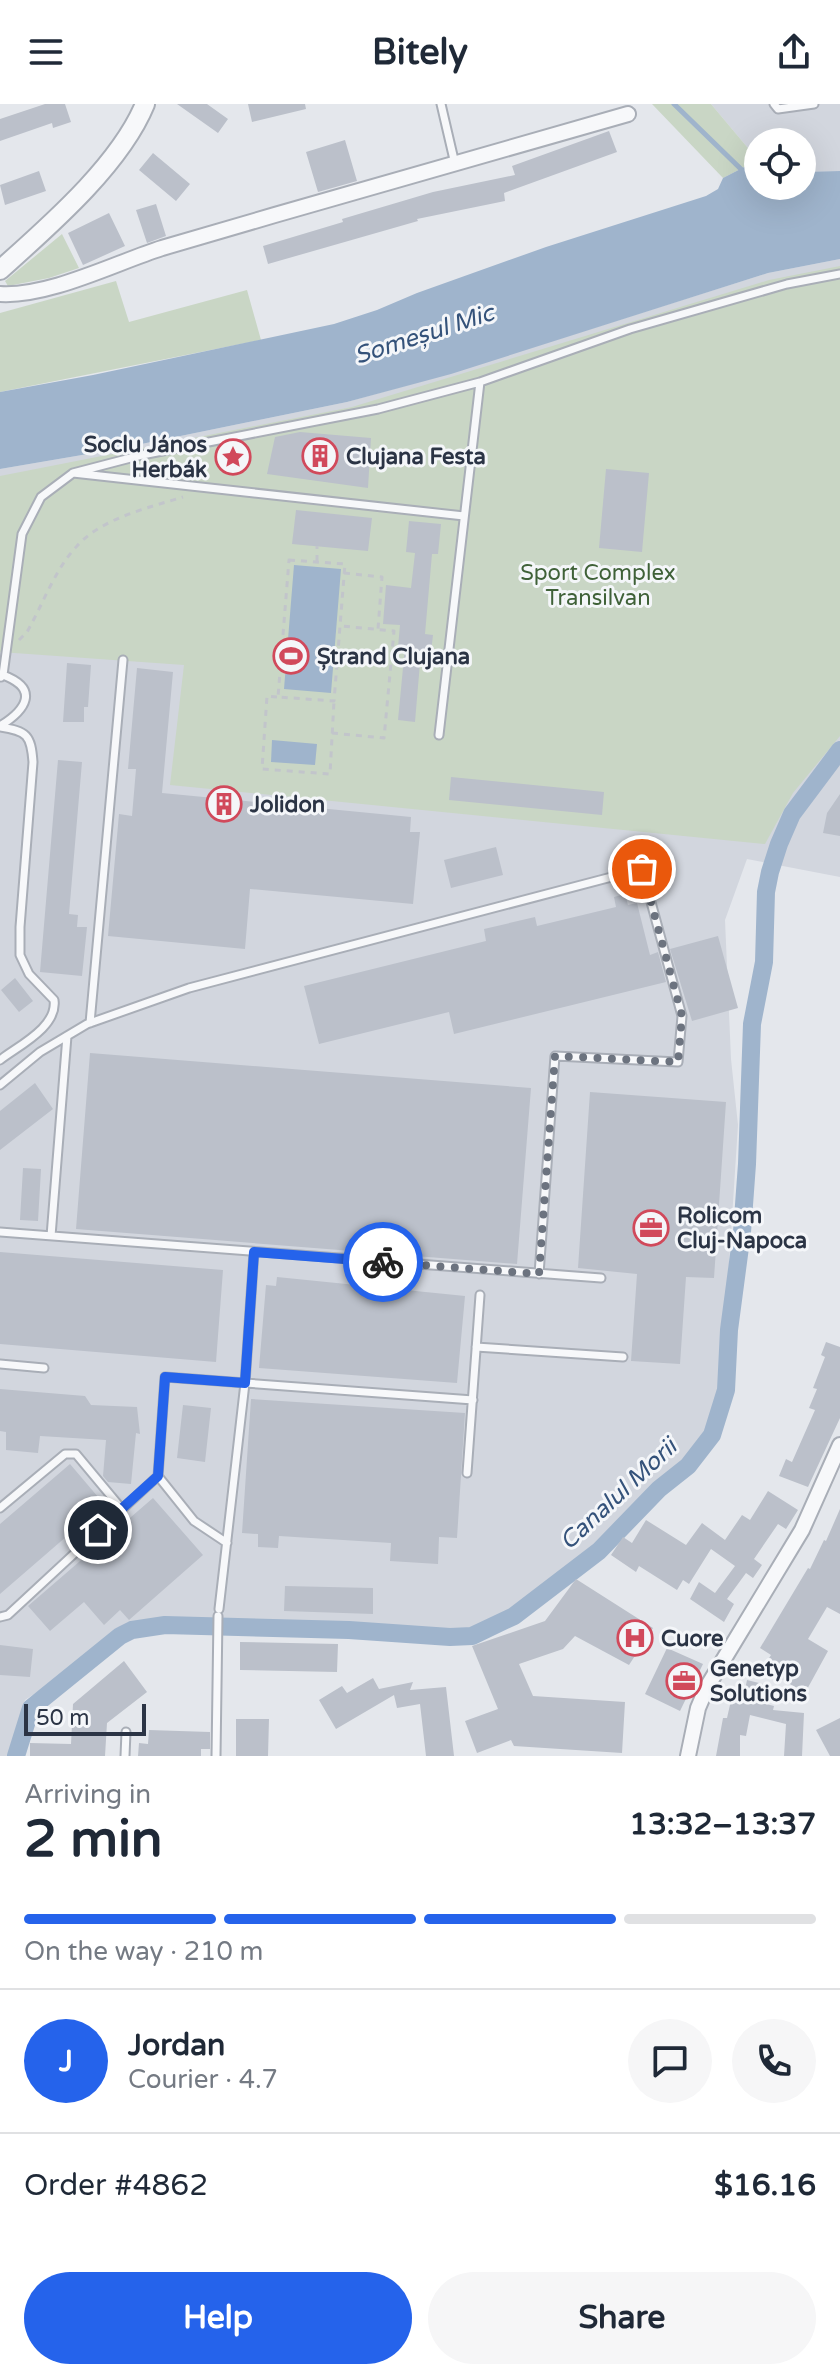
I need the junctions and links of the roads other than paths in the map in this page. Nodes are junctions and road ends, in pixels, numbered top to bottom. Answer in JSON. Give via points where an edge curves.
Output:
{"nodes":[{"id":1,"x":145,"y":104,"type":"edge"},
{"id":2,"x":441,"y":104,"type":"edge"},
{"id":3,"x":774,"y":104,"type":"edge"},
{"id":4,"x":814,"y":104,"type":"edge"},
{"id":5,"x":792,"y":106,"type":"edge"},
{"id":6,"x":628,"y":114,"type":"dead end"},
{"id":7,"x":455,"y":164,"type":"junction"},
{"id":8,"x":0,"y":270,"type":"edge"},
{"id":9,"x":840,"y":274,"type":"edge"},
{"id":10,"x":0,"y":294,"type":"edge"},
{"id":11,"x":480,"y":382,"type":"junction"},
{"id":12,"x":73,"y":473,"type":"junction"},
{"id":13,"x":464,"y":516,"type":"junction"},
{"id":14,"x":123,"y":660,"type":"dead end"},
{"id":15,"x":1,"y":676,"type":"edge"},
{"id":16,"x":0,"y":726,"type":"edge"},
{"id":17,"x":439,"y":735,"type":"dead end"},
{"id":18,"x":90,"y":1023,"type":"junction"},
{"id":19,"x":67,"y":1036,"type":"junction"},
{"id":20,"x":0,"y":1060,"type":"edge"},
{"id":21,"x":0,"y":1085,"type":"edge"},
{"id":22,"x":0,"y":1232,"type":"edge"},
{"id":23,"x":51,"y":1236,"type":"junction"},
{"id":24,"x":254,"y":1252,"type":"junction"},
{"id":25,"x":539,"y":1274,"type":"junction"},
{"id":26,"x":601,"y":1278,"type":"dead end"},
{"id":27,"x":480,"y":1295,"type":"dead end"},
{"id":28,"x":476,"y":1347,"type":"junction"},
{"id":29,"x":623,"y":1357,"type":"dead end"},
{"id":30,"x":0,"y":1364,"type":"edge"},
{"id":31,"x":44,"y":1368,"type":"dead end"},
{"id":32,"x":245,"y":1383,"type":"junction"},
{"id":33,"x":473,"y":1400,"type":"junction"},
{"id":34,"x":840,"y":1445,"type":"edge"},
{"id":35,"x":467,"y":1473,"type":"dead end"},
{"id":36,"x":158,"y":1476,"type":"junction"},
{"id":37,"x":0,"y":1508,"type":"edge"},
{"id":38,"x":121,"y":1508,"type":"junction"},
{"id":39,"x":227,"y":1543,"type":"junction"},
{"id":40,"x":0,"y":1617,"type":"edge"},
{"id":41,"x":126,"y":1732,"type":"dead end"},
{"id":42,"x":125,"y":1756,"type":"edge"},
{"id":43,"x":216,"y":1756,"type":"edge"},
{"id":44,"x":688,"y":1756,"type":"edge"}],
"edges":[{"from":1,"to":8,"type":"street","via":[[115,153],[78,196]]},
{"from":2,"to":7,"type":"lane"},
{"from":3,"to":5,"type":"lane","via":[[778,109]]},
{"from":4,"to":5,"type":"lane"},
{"from":6,"to":7,"type":"street"},
{"from":7,"to":10,"type":"street","via":[[159,249],[75,279]]},
{"from":9,"to":11,"type":"lane","via":[[630,329]]},
{"from":11,"to":12,"type":"lane","via":[[364,413]]},
{"from":11,"to":13,"type":"lane"},
{"from":12,"to":13,"type":"lane"},
{"from":12,"to":15,"type":"lane","via":[[41,497],[22,534]]},
{"from":13,"to":17,"type":"lane"},
{"from":14,"to":18,"type":"lane"},
{"from":15,"to":16,"type":"lane","via":[[19,683],[25,702]]},
{"from":16,"to":20,"type":"lane","via":[[20,730],[31,743],[22,962],[54,1000],[55,1009],[48,1022]]},
{"from":18,"to":19,"type":"lane"},
{"from":18,"to":25,"type":"lane","via":[[189,988],[642,869],[682,1016],[678,1062],[555,1056]]},
{"from":19,"to":21,"type":"lane"},
{"from":19,"to":23,"type":"lane"},
{"from":22,"to":23,"type":"lane"},
{"from":23,"to":24,"type":"lane"},
{"from":24,"to":25,"type":"lane"},
{"from":24,"to":32,"type":"lane"},
{"from":25,"to":26,"type":"lane"},
{"from":27,"to":28,"type":"lane"},
{"from":28,"to":29,"type":"lane"},
{"from":28,"to":33,"type":"lane"},
{"from":30,"to":31,"type":"lane"},
{"from":32,"to":33,"type":"lane"},
{"from":32,"to":36,"type":"lane","via":[[165,1377]]},
{"from":32,"to":39,"type":"lane"},
{"from":33,"to":35,"type":"lane"},
{"from":34,"to":44,"type":"street","via":[[802,1530],[707,1687]]},
{"from":36,"to":38,"type":"lane"},
{"from":36,"to":39,"type":"lane","via":[[194,1521]]},
{"from":37,"to":38,"type":"lane","via":[[71,1453]]},
{"from":38,"to":40,"type":"lane"},
{"from":39,"to":43,"type":"lane","via":[[218,1613]]},
{"from":41,"to":42,"type":"lane"}]}
